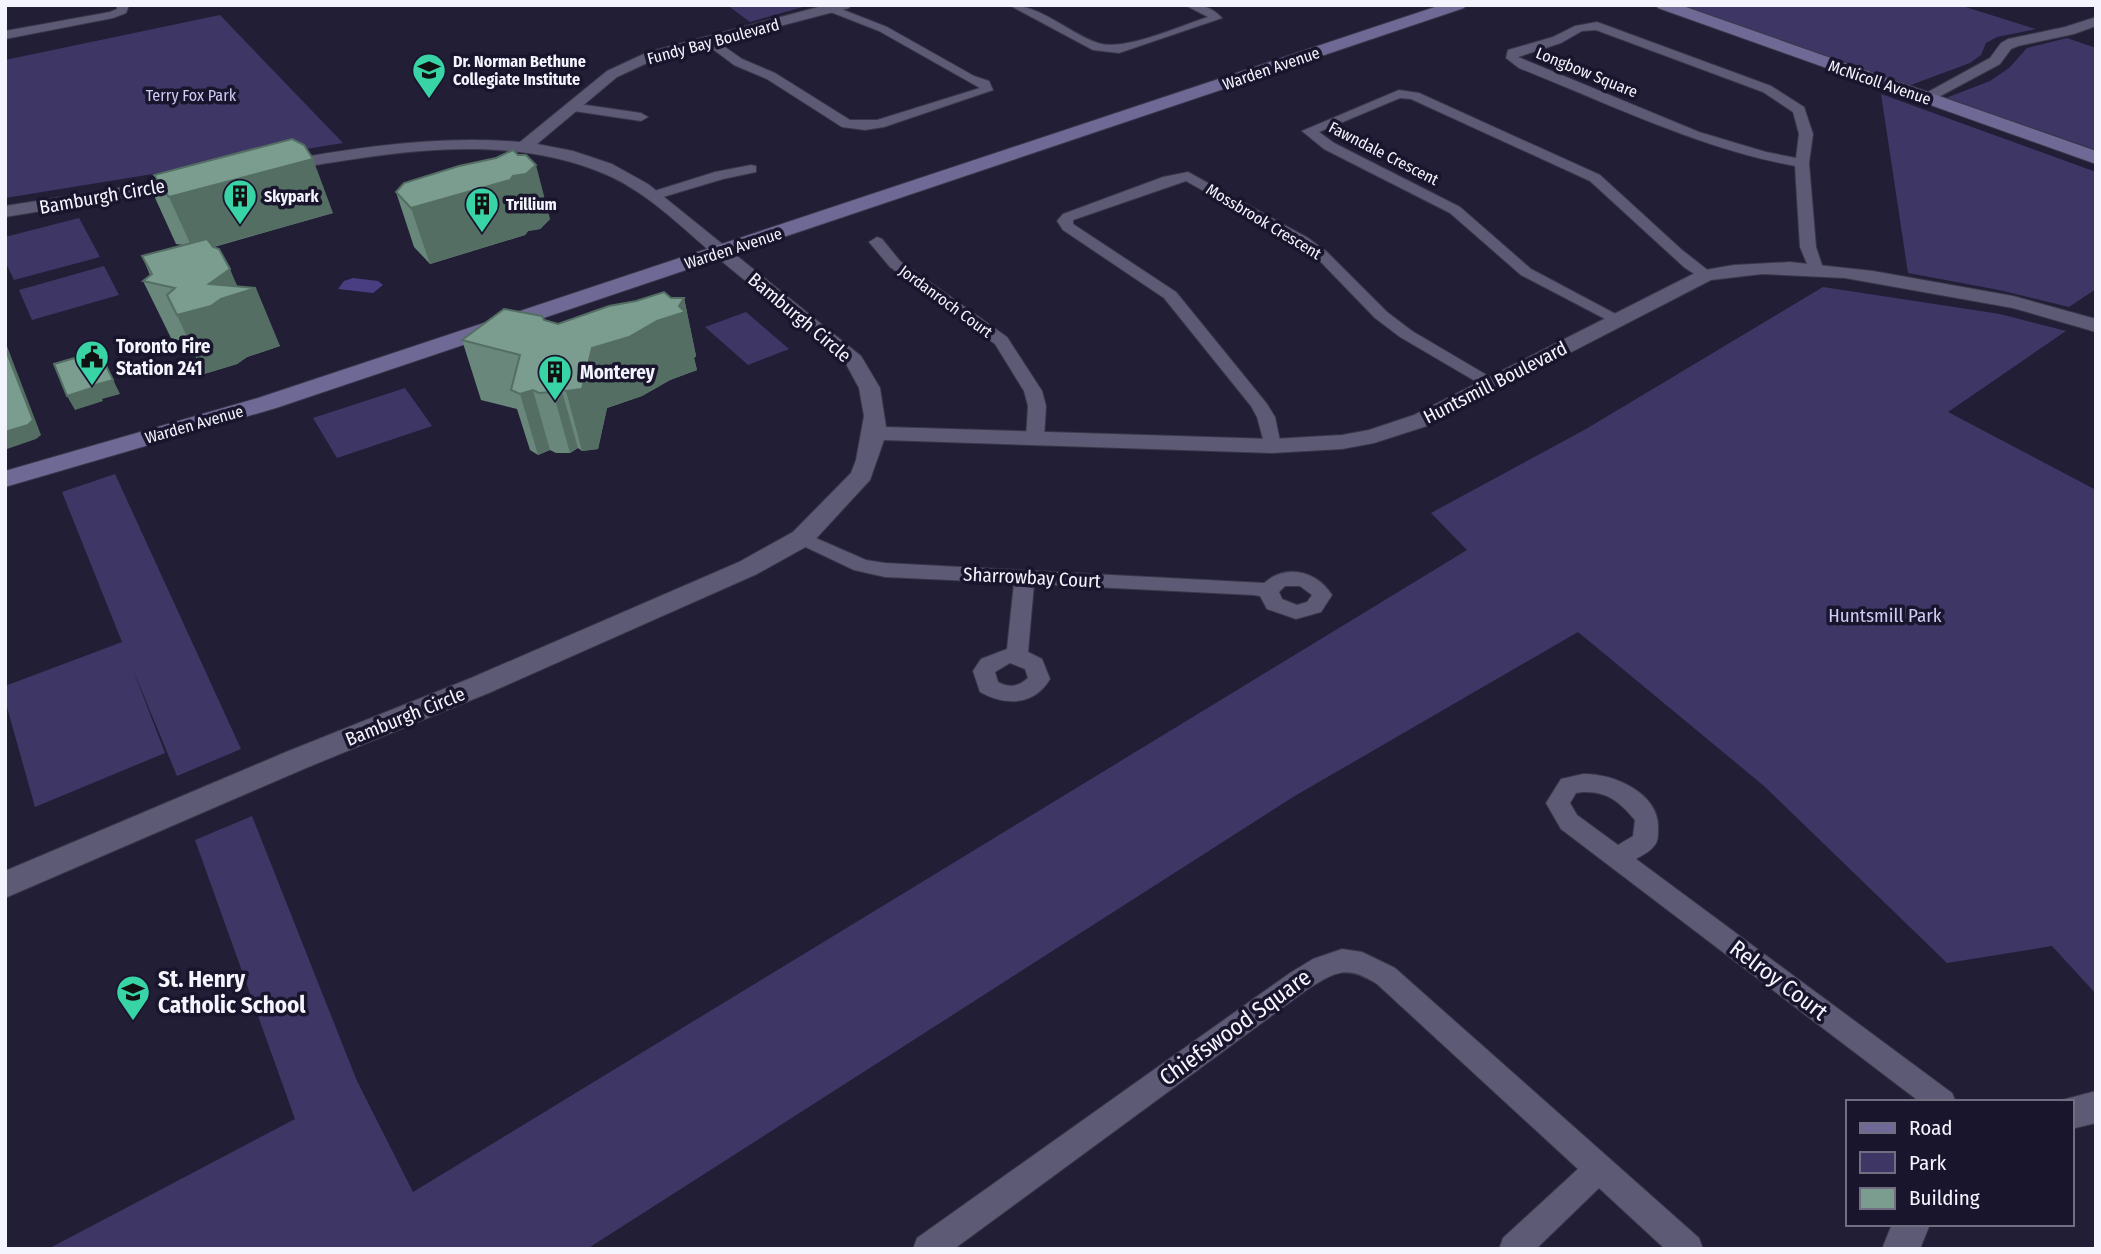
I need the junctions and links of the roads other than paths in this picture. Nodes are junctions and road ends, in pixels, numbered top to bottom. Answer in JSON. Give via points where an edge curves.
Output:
{"nodes":[{"id":1,"x":123,"y":5,"type":"edge"},
{"id":2,"x":1015,"y":5,"type":"edge"},
{"id":3,"x":1191,"y":5,"type":"edge"},
{"id":4,"x":1458,"y":5,"type":"edge"},
{"id":5,"x":1664,"y":5,"type":"edge"},
{"id":6,"x":838,"y":7,"type":"edge"},
{"id":7,"x":2096,"y":21,"type":"edge"},
{"id":8,"x":5,"y":35,"type":"edge"},
{"id":9,"x":708,"y":41,"type":"junction"},
{"id":10,"x":1925,"y":98,"type":"junction"},
{"id":11,"x":572,"y":107,"type":"junction"},
{"id":12,"x":641,"y":117,"type":"dead end"},
{"id":13,"x":524,"y":147,"type":"junction"},
{"id":14,"x":2096,"y":158,"type":"edge"},
{"id":15,"x":1802,"y":163,"type":"junction"},
{"id":16,"x":259,"y":169,"type":"edge"},
{"id":17,"x":751,"y":169,"type":"dead end"},
{"id":18,"x":206,"y":178,"type":"edge"},
{"id":19,"x":653,"y":195,"type":"junction"},
{"id":20,"x":5,"y":212,"type":"edge"},
{"id":21,"x":877,"y":242,"type":"dead end"},
{"id":22,"x":722,"y":252,"type":"junction"},
{"id":23,"x":1815,"y":268,"type":"junction"},
{"id":24,"x":1706,"y":275,"type":"junction"},
{"id":25,"x":1617,"y":319,"type":"junction"},
{"id":26,"x":2096,"y":327,"type":"edge"},
{"id":27,"x":1493,"y":384,"type":"junction"},
{"id":28,"x":874,"y":433,"type":"junction"},
{"id":29,"x":1035,"y":438,"type":"junction"},
{"id":30,"x":1272,"y":446,"type":"junction"},
{"id":31,"x":5,"y":479,"type":"edge"},
{"id":32,"x":802,"y":538,"type":"junction"},
{"id":33,"x":1025,"y":577,"type":"junction"},
{"id":34,"x":1268,"y":591,"type":"dead end"},
{"id":35,"x":1017,"y":656,"type":"dead end"},
{"id":36,"x":1617,"y":858,"type":"dead end"},
{"id":37,"x":5,"y":886,"type":"edge"},
{"id":38,"x":1939,"y":1100,"type":"edge"},
{"id":39,"x":2096,"y":1107,"type":"edge"},
{"id":40,"x":2073,"y":1113,"type":"edge"},
{"id":41,"x":1599,"y":1169,"type":"junction"},
{"id":42,"x":1910,"y":1226,"type":"edge"},
{"id":43,"x":928,"y":1249,"type":"edge"},
{"id":44,"x":1514,"y":1249,"type":"edge"},
{"id":45,"x":1688,"y":1249,"type":"edge"},
{"id":46,"x":1901,"y":1249,"type":"edge"}],
"edges":[{"from":1,"to":8,"type":"street","via":[[122,11],[113,15]]},
{"from":2,"to":3,"type":"street","via":[[1109,49],[1215,20],[1215,15]]},
{"from":4,"to":22,"type":"main road","name":"Warden Avenue"},
{"from":5,"to":10,"type":"main road","name":"McNicoll Avenue"},
{"from":6,"to":9,"type":"street","name":"Fundy Bay Boulevard"},
{"from":6,"to":9,"type":"street","via":[[985,84],[987,90],[858,127]]},
{"from":7,"to":10,"type":"street","via":[[2013,42],[1995,61]]},
{"from":9,"to":11,"type":"street","name":"Fundy Bay Boulevard","via":[[623,67]]},
{"from":10,"to":14,"type":"main road","name":"McNicoll Avenue"},
{"from":11,"to":12,"type":"street"},
{"from":11,"to":13,"type":"street","name":"Fundy Bay Boulevard"},
{"from":13,"to":16,"type":"street","name":"Bamburgh Circle","via":[[407,147]]},
{"from":13,"to":19,"type":"street","name":"Bamburgh Circle","via":[[607,169]]},
{"from":15,"to":15,"type":"street","name":"Longbow Square","via":[[1806,135],[1800,110],[1745,80],[1597,26],[1579,28],[1557,40],[1512,53],[1523,65],[1710,141]]},
{"from":15,"to":23,"type":"street","name":"Longbow Square","via":[[1808,247]]},
{"from":17,"to":19,"type":"street"},
{"from":18,"to":20,"type":"street","name":"Bamburgh Circle"},
{"from":19,"to":22,"type":"street","name":"Bamburgh Circle"},
{"from":21,"to":29,"type":"street","name":"Jordanroch Court","via":[[895,264],[1001,341],[1033,391]]},
{"from":22,"to":28,"type":"street","name":"Bamburgh Circle","via":[[853,360],[875,400]]},
{"from":22,"to":31,"type":"main road","name":"Warden Avenue","via":[[267,403]]},
{"from":23,"to":24,"type":"street","name":"Huntsmill Boulevard","via":[[1765,267]]},
{"from":23,"to":26,"type":"street","name":"Huntsmill Boulevard","via":[[2014,301]]},
{"from":24,"to":25,"type":"street","name":"Huntsmill Boulevard"},
{"from":24,"to":25,"type":"street","name":"Fawndale Crescent","via":[[1669,249],[1595,178],[1415,96],[1399,94],[1309,131],[1329,146],[1455,210],[1526,272]]},
{"from":25,"to":27,"type":"street","name":"Huntsmill Boulevard"},
{"from":27,"to":30,"type":"street","name":"Huntsmill Boulevard","via":[[1422,420],[1374,436]]},
{"from":27,"to":30,"type":"street","name":"Mossbrook Crescent","via":[[1406,334],[1303,241],[1188,177],[1068,217],[1064,221],[1068,227],[1170,295],[1258,404]]},
{"from":28,"to":29,"type":"street","name":"Huntsmill Boulevard"},
{"from":28,"to":32,"type":"street","name":"Bamburgh Circle","via":[[862,475]]},
{"from":29,"to":30,"type":"street","name":"Huntsmill Boulevard"},
{"from":32,"to":33,"type":"street","name":"Sharrowbay Court","via":[[874,568]]},
{"from":32,"to":37,"type":"street","name":"Bamburgh Circle","via":[[748,568],[481,685]]},
{"from":33,"to":34,"type":"street","name":"Sharrowbay Court"},
{"from":33,"to":35,"type":"street"},
{"from":36,"to":38,"type":"street","name":"Relroy Court"},
{"from":39,"to":40,"type":"street"},
{"from":41,"to":43,"type":"street","name":"Chiefswood Square","via":[[1387,976],[1363,962],[1327,962]]},
{"from":41,"to":44,"type":"street"},
{"from":41,"to":45,"type":"street","name":"Chiefswood Square"},
{"from":42,"to":46,"type":"street"}]}
